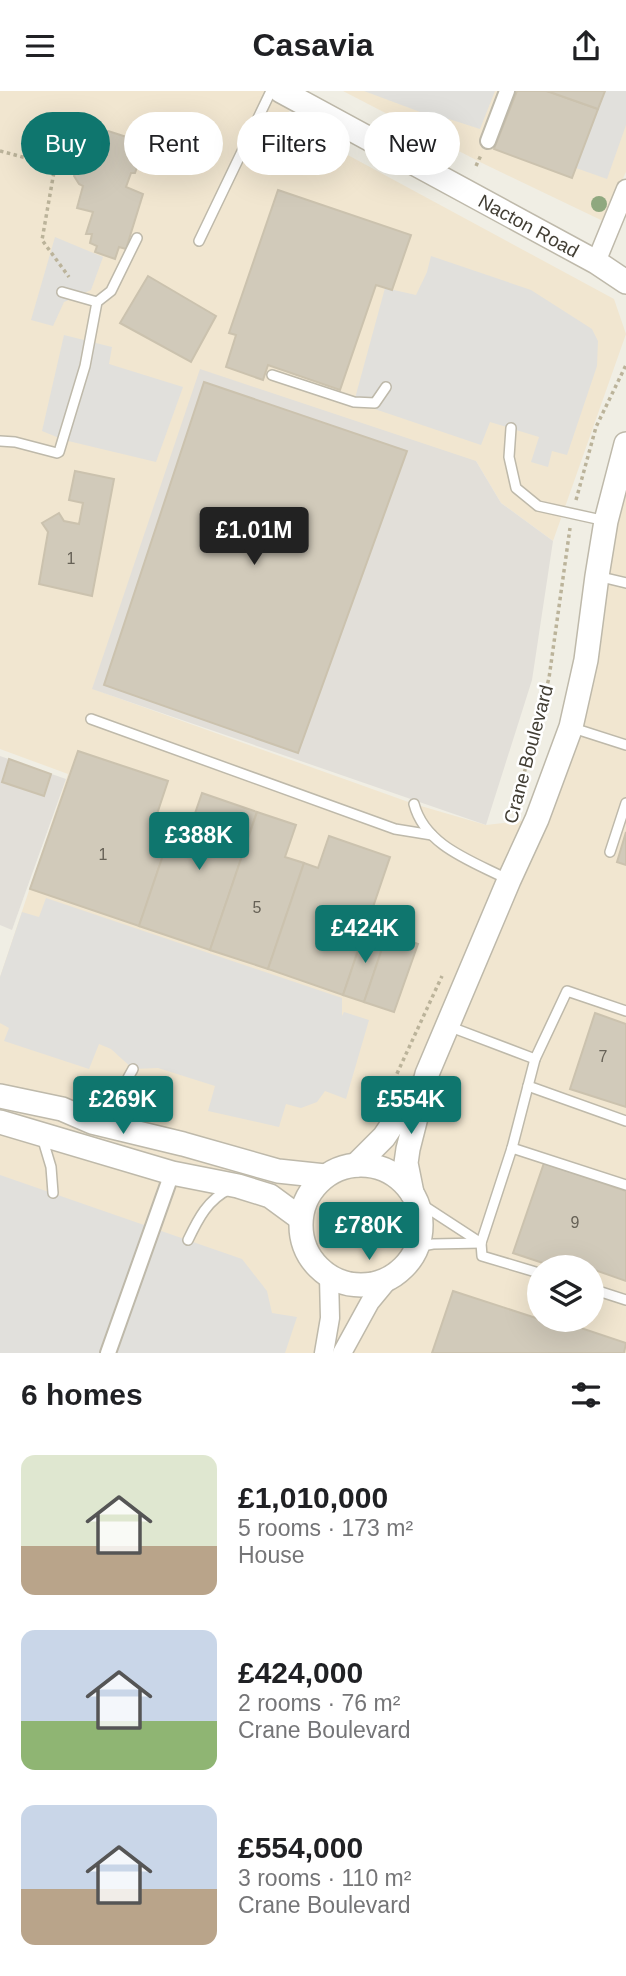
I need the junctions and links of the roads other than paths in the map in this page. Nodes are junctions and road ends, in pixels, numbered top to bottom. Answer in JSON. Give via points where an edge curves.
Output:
{"nodes":[{"id":1,"x":271,"y":91,"type":"edge"},
{"id":2,"x":281,"y":91,"type":"edge"},
{"id":3,"x":507,"y":91,"type":"edge"},
{"id":4,"x":488,"y":141,"type":"dead end"},
{"id":5,"x":626,"y":189,"type":"edge"},
{"id":6,"x":137,"y":238,"type":"dead end"},
{"id":7,"x":199,"y":241,"type":"dead end"},
{"id":8,"x":596,"y":262,"type":"junction"},
{"id":9,"x":626,"y":282,"type":"edge"},
{"id":10,"x":62,"y":292,"type":"dead end"},
{"id":11,"x":97,"y":302,"type":"junction"},
{"id":12,"x":272,"y":375,"type":"dead end"},
{"id":13,"x":386,"y":387,"type":"dead end"},
{"id":14,"x":511,"y":428,"type":"dead end"},
{"id":15,"x":0,"y":441,"type":"edge"},
{"id":16,"x":626,"y":444,"type":"edge"},
{"id":17,"x":606,"y":521,"type":"junction"},
{"id":18,"x":597,"y":576,"type":"junction"},
{"id":19,"x":626,"y":583,"type":"edge"},
{"id":20,"x":91,"y":719,"type":"dead end"},
{"id":21,"x":571,"y":727,"type":"junction"},
{"id":22,"x":626,"y":745,"type":"edge"},
{"id":23,"x":626,"y":803,"type":"edge"},
{"id":24,"x":414,"y":804,"type":"dead end"},
{"id":25,"x":432,"y":835,"type":"junction"},
{"id":26,"x":610,"y":852,"type":"dead end"},
{"id":27,"x":509,"y":880,"type":"junction"},
{"id":28,"x":626,"y":1011,"type":"edge"},
{"id":29,"x":448,"y":1026,"type":"junction"},
{"id":30,"x":535,"y":1059,"type":"junction"},
{"id":31,"x":133,"y":1069,"type":"dead end"},
{"id":32,"x":427,"y":1074,"type":"junction"},
{"id":33,"x":528,"y":1086,"type":"junction"},
{"id":34,"x":123,"y":1089,"type":"junction"},
{"id":35,"x":0,"y":1096,"type":"edge"},
{"id":36,"x":62,"y":1109,"type":"junction"},
{"id":37,"x":626,"y":1121,"type":"edge"},
{"id":38,"x":0,"y":1122,"type":"edge"},
{"id":39,"x":138,"y":1133,"type":"junction"},
{"id":40,"x":41,"y":1135,"type":"junction"},
{"id":41,"x":512,"y":1148,"type":"junction"},
{"id":42,"x":356,"y":1165,"type":"junction"},
{"id":43,"x":172,"y":1173,"type":"junction"},
{"id":44,"x":325,"y":1176,"type":"junction"},
{"id":45,"x":626,"y":1185,"type":"edge"},
{"id":46,"x":238,"y":1186,"type":"junction"},
{"id":47,"x":53,"y":1193,"type":"dead end"},
{"id":48,"x":414,"y":1197,"type":"junction"},
{"id":49,"x":300,"y":1218,"type":"junction"},
{"id":50,"x":188,"y":1240,"type":"dead end"},
{"id":51,"x":481,"y":1243,"type":"junction"},
{"id":52,"x":417,"y":1247,"type":"junction"},
{"id":53,"x":527,"y":1269,"type":"edge"},
{"id":54,"x":329,"y":1277,"type":"junction"},
{"id":55,"x":389,"y":1279,"type":"junction"},
{"id":56,"x":604,"y":1293,"type":"edge"},
{"id":57,"x":626,"y":1300,"type":"edge"},
{"id":58,"x":108,"y":1353,"type":"edge"},
{"id":59,"x":324,"y":1353,"type":"edge"},
{"id":60,"x":342,"y":1353,"type":"edge"}],
"edges":[{"from":1,"to":7,"type":"lane"},
{"from":2,"to":8,"type":"street","name":"Nacton Road"},
{"from":3,"to":4,"type":"street"},
{"from":5,"to":8,"type":"street"},
{"from":6,"to":11,"type":"lane","via":[[111,291]]},
{"from":8,"to":9,"type":"street","name":"Nacton Road"},
{"from":10,"to":11,"type":"lane"},
{"from":11,"to":15,"type":"lane","via":[[85,366],[59,452]]},
{"from":12,"to":13,"type":"lane","via":[[354,402],[375,403]]},
{"from":14,"to":17,"type":"lane","via":[[509,457],[516,488],[538,506]]},
{"from":16,"to":17,"type":"street","name":"Crane Boulevard"},
{"from":17,"to":18,"type":"street","name":"Crane Boulevard"},
{"from":18,"to":19,"type":"lane"},
{"from":18,"to":21,"type":"street","name":"Crane Boulevard"},
{"from":20,"to":25,"type":"lane","via":[[395,829]]},
{"from":21,"to":22,"type":"lane"},
{"from":21,"to":27,"type":"street","name":"Crane Boulevard"},
{"from":23,"to":26,"type":"lane"},
{"from":24,"to":25,"type":"lane"},
{"from":25,"to":27,"type":"lane","via":[[463,858]]},
{"from":27,"to":29,"type":"street","name":"Crane Boulevard"},
{"from":28,"to":30,"type":"lane","via":[[567,991]]},
{"from":29,"to":30,"type":"lane"},
{"from":29,"to":32,"type":"street","name":"Crane Boulevard"},
{"from":30,"to":33,"type":"lane"},
{"from":31,"to":34,"type":"lane"},
{"from":32,"to":42,"type":"street","name":"Crane Boulevard","via":[[384,1137]]},
{"from":32,"to":48,"type":"street","name":"Crane Boulevard","via":[[406,1163]]},
{"from":33,"to":37,"type":"lane"},
{"from":33,"to":41,"type":"lane"},
{"from":34,"to":36,"type":"lane","via":[[93,1108]]},
{"from":34,"to":39,"type":"lane","via":[[126,1111]]},
{"from":35,"to":36,"type":"street"},
{"from":36,"to":39,"type":"street"},
{"from":38,"to":40,"type":"street"},
{"from":39,"to":44,"type":"street","via":[[278,1171]]},
{"from":40,"to":43,"type":"street"},
{"from":40,"to":47,"type":"lane"},
{"from":41,"to":45,"type":"lane"},
{"from":41,"to":51,"type":"lane"},
{"from":42,"to":44,"type":"street"},
{"from":42,"to":48,"type":"street","via":[[388,1171]]},
{"from":43,"to":46,"type":"street"},
{"from":43,"to":58,"type":"street"},
{"from":44,"to":49,"type":"street","via":[[304,1202]]},
{"from":46,"to":49,"type":"street","via":[[270,1196]]},
{"from":46,"to":50,"type":"lane","via":[[210,1203]]},
{"from":48,"to":51,"type":"lane"},
{"from":48,"to":52,"type":"street","via":[[420,1211]]},
{"from":49,"to":54,"type":"street","via":[[306,1252]]},
{"from":51,"to":52,"type":"lane"},
{"from":51,"to":53,"type":"lane","via":[[482,1256]]},
{"from":52,"to":55,"type":"street"},
{"from":54,"to":55,"type":"street","via":[[369,1285]]},
{"from":54,"to":59,"type":"street","via":[[330,1318]]},
{"from":55,"to":60,"type":"street","via":[[370,1302]]},
{"from":56,"to":57,"type":"lane"}]}
